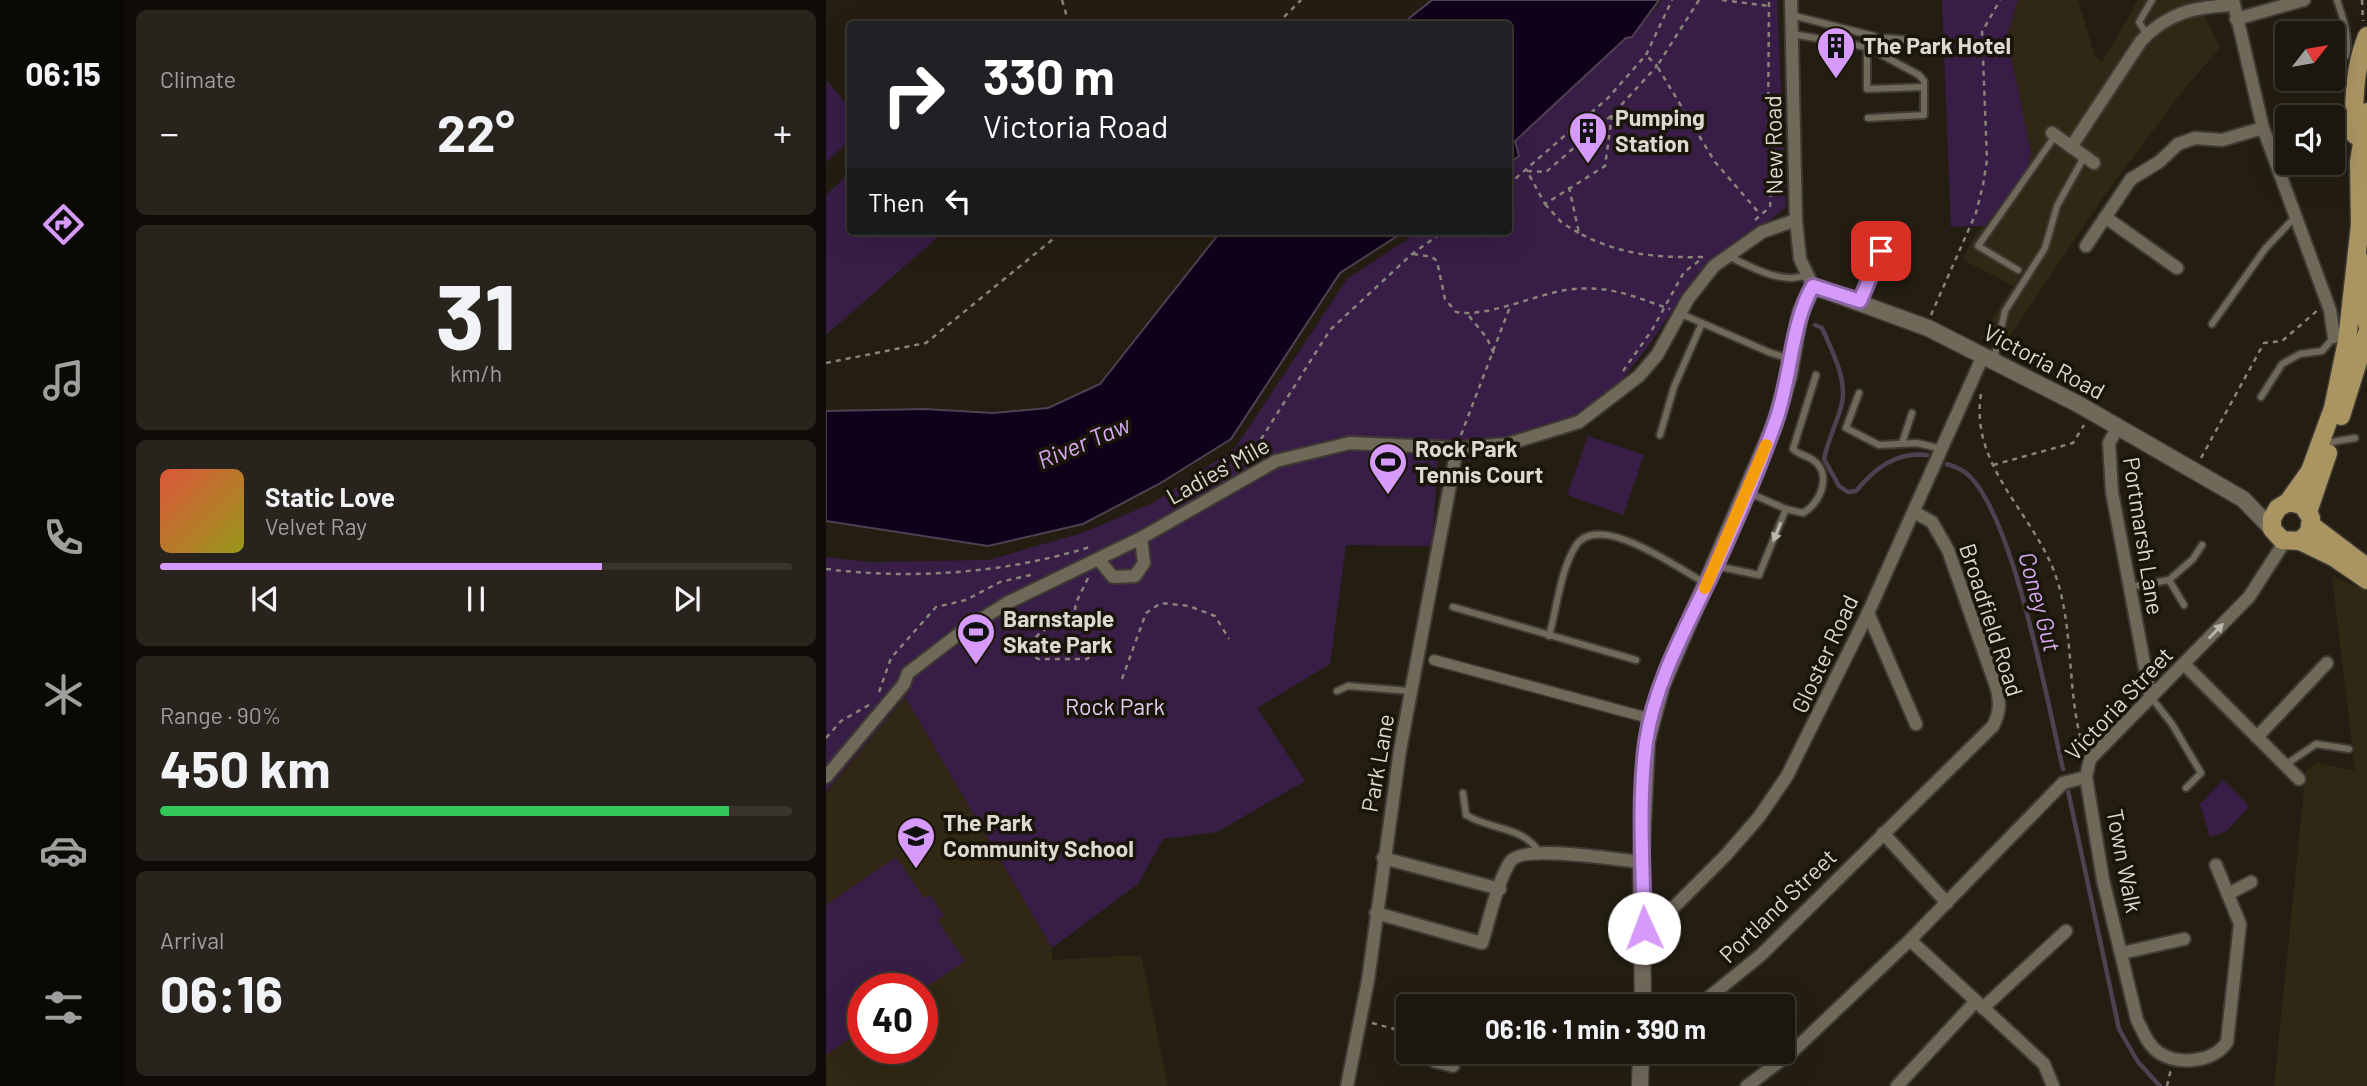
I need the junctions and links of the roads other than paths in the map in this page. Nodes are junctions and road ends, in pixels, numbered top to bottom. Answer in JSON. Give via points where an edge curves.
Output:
{"nodes":[{"id":1,"x":1791,"y":0,"type":"edge"},
{"id":2,"x":2152,"y":0,"type":"edge"},
{"id":3,"x":2304,"y":0,"type":"edge"},
{"id":4,"x":2337,"y":0,"type":"edge"},
{"id":5,"x":2233,"y":3,"type":"edge"},
{"id":6,"x":1791,"y":15,"type":"junction"},
{"id":7,"x":2236,"y":19,"type":"junction"},
{"id":8,"x":2343,"y":21,"type":"edge"},
{"id":9,"x":2345,"y":26,"type":"edge"},
{"id":10,"x":1792,"y":34,"type":"junction"},
{"id":11,"x":2147,"y":34,"type":"junction"},
{"id":12,"x":2367,"y":36,"type":"edge"},
{"id":13,"x":1913,"y":40,"type":"dead end"},
{"id":14,"x":1884,"y":42,"type":"junction"},
{"id":15,"x":1867,"y":47,"type":"junction"},
{"id":16,"x":1883,"y":55,"type":"junction"},
{"id":17,"x":2345,"y":56,"type":"edge"},
{"id":18,"x":1924,"y":87,"type":"junction"},
{"id":19,"x":2367,"y":112,"type":"edge"},
{"id":20,"x":1868,"y":118,"type":"dead end"},
{"id":21,"x":2263,"y":128,"type":"junction"},
{"id":22,"x":2053,"y":134,"type":"joint"},
{"id":23,"x":2071,"y":147,"type":"junction"},
{"id":24,"x":2089,"y":160,"type":"joint"},
{"id":25,"x":2359,"y":162,"type":"junction"},
{"id":26,"x":2105,"y":217,"type":"junction"},
{"id":27,"x":2295,"y":217,"type":"junction"},
{"id":28,"x":1796,"y":219,"type":"junction"},
{"id":29,"x":2360,"y":225,"type":"junction"},
{"id":30,"x":1889,"y":231,"type":"dead end"},
{"id":31,"x":2086,"y":246,"type":"dead end"},
{"id":32,"x":1728,"y":256,"type":"junction"},
{"id":33,"x":2178,"y":268,"type":"dead end"},
{"id":34,"x":2018,"y":270,"type":"dead end"},
{"id":35,"x":1810,"y":280,"type":"junction"},
{"id":36,"x":1860,"y":301,"type":"junction"},
{"id":37,"x":1679,"y":313,"type":"junction"},
{"id":38,"x":1702,"y":323,"type":"junction"},
{"id":39,"x":2212,"y":324,"type":"dead end"},
{"id":40,"x":2367,"y":324,"type":"edge"},
{"id":41,"x":2367,"y":333,"type":"edge"},
{"id":42,"x":2334,"y":337,"type":"joint"},
{"id":43,"x":1988,"y":358,"type":"junction"},
{"id":44,"x":1793,"y":359,"type":"junction"},
{"id":45,"x":2363,"y":367,"type":"edge"},
{"id":46,"x":1816,"y":375,"type":"dead end"},
{"id":47,"x":1859,"y":393,"type":"dead end"},
{"id":48,"x":2261,"y":397,"type":"dead end"},
{"id":49,"x":1912,"y":413,"type":"dead end"},
{"id":50,"x":2118,"y":427,"type":"junction"},
{"id":51,"x":1660,"y":435,"type":"dead end"},
{"id":52,"x":2355,"y":438,"type":"dead end"},
{"id":53,"x":1459,"y":442,"type":"junction"},
{"id":54,"x":2332,"y":442,"type":"junction"},
{"id":55,"x":1902,"y":443,"type":"junction"},
{"id":56,"x":1941,"y":449,"type":"junction"},
{"id":57,"x":1747,"y":492,"type":"junction"},
{"id":58,"x":2243,"y":499,"type":"junction"},
{"id":59,"x":2283,"y":505,"type":"junction"},
{"id":60,"x":1786,"y":509,"type":"junction"},
{"id":61,"x":1914,"y":512,"type":"junction"},
{"id":62,"x":2310,"y":518,"type":"junction"},
{"id":63,"x":2286,"y":537,"type":"junction"},
{"id":64,"x":1141,"y":538,"type":"junction"},
{"id":65,"x":2202,"y":545,"type":"dead end"},
{"id":66,"x":1092,"y":561,"type":"junction"},
{"id":67,"x":1716,"y":566,"type":"junction"},
{"id":68,"x":2367,"y":567,"type":"edge"},
{"id":69,"x":2168,"y":580,"type":"junction"},
{"id":70,"x":2367,"y":580,"type":"edge"},
{"id":71,"x":1707,"y":584,"type":"junction"},
{"id":72,"x":2128,"y":587,"type":"junction"},
{"id":73,"x":2184,"y":605,"type":"dead end"},
{"id":74,"x":1453,"y":607,"type":"dead end"},
{"id":75,"x":1868,"y":613,"type":"junction"},
{"id":76,"x":1549,"y":636,"type":"junction"},
{"id":77,"x":1434,"y":660,"type":"dead end"},
{"id":78,"x":1636,"y":660,"type":"dead end"},
{"id":79,"x":2327,"y":663,"type":"dead end"},
{"id":80,"x":2184,"y":664,"type":"junction"},
{"id":81,"x":1337,"y":691,"type":"dead end"},
{"id":82,"x":1412,"y":691,"type":"junction"},
{"id":83,"x":2150,"y":695,"type":"junction"},
{"id":84,"x":1652,"y":719,"type":"junction"},
{"id":85,"x":1916,"y":724,"type":"dead end"},
{"id":86,"x":2257,"y":737,"type":"junction"},
{"id":87,"x":2349,"y":749,"type":"dead end"},
{"id":88,"x":2285,"y":765,"type":"junction"},
{"id":89,"x":2086,"y":776,"type":"junction"},
{"id":90,"x":826,"y":777,"type":"edge"},
{"id":91,"x":2299,"y":779,"type":"dead end"},
{"id":92,"x":2186,"y":788,"type":"dead end"},
{"id":93,"x":1462,"y":793,"type":"dead end"},
{"id":94,"x":1883,"y":833,"type":"junction"},
{"id":95,"x":1539,"y":852,"type":"junction"},
{"id":96,"x":1384,"y":858,"type":"junction"},
{"id":97,"x":1641,"y":862,"type":"junction"},
{"id":98,"x":2216,"y":865,"type":"dead end"},
{"id":99,"x":2251,"y":883,"type":"dead end"},
{"id":100,"x":1500,"y":889,"type":"junction"},
{"id":101,"x":2228,"y":894,"type":"junction"},
{"id":102,"x":1947,"y":902,"type":"junction"},
{"id":103,"x":1376,"y":913,"type":"junction"},
{"id":104,"x":1644,"y":928,"type":"junction"},
{"id":105,"x":2066,"y":931,"type":"dead end"},
{"id":106,"x":2184,"y":939,"type":"dead end"},
{"id":107,"x":1910,"y":940,"type":"junction"},
{"id":108,"x":2122,"y":953,"type":"junction"},
{"id":109,"x":1643,"y":994,"type":"edge"},
{"id":110,"x":1713,"y":994,"type":"edge"},
{"id":111,"x":1979,"y":1004,"type":"junction"},
{"id":112,"x":1641,"y":1064,"type":"edge"},
{"id":113,"x":1347,"y":1086,"type":"edge"},
{"id":114,"x":1640,"y":1086,"type":"edge"},
{"id":115,"x":1747,"y":1086,"type":"edge"},
{"id":116,"x":1897,"y":1086,"type":"edge"},
{"id":117,"x":2053,"y":1086,"type":"edge"}],
"edges":[{"from":1,"to":6,"type":"street","name":"New Road"},
{"from":2,"to":11,"type":"lane","via":[[2139,22]]},
{"from":3,"to":7,"type":"street"},
{"from":4,"to":8,"type":"lane"},
{"from":5,"to":7,"type":"street"},
{"from":5,"to":11,"type":"street","via":[[2181,12]]},
{"from":6,"to":10,"type":"street","name":"New Road"},
{"from":6,"to":14,"type":"lane"},
{"from":7,"to":21,"type":"street"},
{"from":9,"to":17,"type":"lane"},
{"from":10,"to":15,"type":"lane"},
{"from":10,"to":28,"type":"street","name":"New Road"},
{"from":11,"to":23,"type":"street"},
{"from":12,"to":25,"type":"main road","via":[[2355,89]]},
{"from":13,"to":14,"type":"lane","via":[[1886,38]]},
{"from":14,"to":16,"type":"lane"},
{"from":15,"to":16,"type":"lane"},
{"from":15,"to":18,"type":"lane","via":[[1867,89]]},
{"from":16,"to":18,"type":"lane","via":[[1914,71]]},
{"from":18,"to":20,"type":"lane","via":[[1924,115]]},
{"from":19,"to":25,"type":"main road"},
{"from":21,"to":26,"type":"street","via":[[2222,140],[2182,141],[2132,179]]},
{"from":21,"to":27,"type":"street"},
{"from":22,"to":23,"type":"street"},
{"from":22,"to":34,"type":"lane","via":[[1978,246]]},
{"from":23,"to":24,"type":"street"},
{"from":24,"to":43,"type":"lane","via":[[2057,206],[2045,248],[2005,311]]},
{"from":25,"to":29,"type":"main road"},
{"from":26,"to":31,"type":"street"},
{"from":26,"to":33,"type":"street"},
{"from":27,"to":39,"type":"lane","via":[[2264,249]]},
{"from":27,"to":42,"type":"street","via":[[2333,317]]},
{"from":28,"to":32,"type":"street","name":"Ladies' Mile","via":[[1772,227]]},
{"from":28,"to":35,"type":"street","name":"New Road","via":[[1800,260]]},
{"from":29,"to":40,"type":"main road","via":[[2367,256]]},
{"from":29,"to":59,"type":"main road","via":[[2354,297],[2333,408],[2311,471]]},
{"from":30,"to":36,"type":"lane"},
{"from":32,"to":35,"type":"lane","via":[[1784,278]]},
{"from":32,"to":37,"type":"street","name":"Ladies' Mile","via":[[1700,282]]},
{"from":35,"to":36,"type":"street","name":"Victoria Road"},
{"from":35,"to":44,"type":"street"},
{"from":36,"to":43,"type":"street","name":"Victoria Road"},
{"from":37,"to":38,"type":"lane"},
{"from":37,"to":53,"type":"street","name":"Ladies' Mile","via":[[1657,355],[1639,376],[1579,422],[1508,444]]},
{"from":38,"to":44,"type":"lane"},
{"from":38,"to":51,"type":"lane","via":[[1674,387]]},
{"from":41,"to":45,"type":"main road"},
{"from":42,"to":48,"type":"lane","via":[[2322,351],[2300,354],[2282,364]]},
{"from":43,"to":50,"type":"street","name":"Victoria Road"},
{"from":43,"to":56,"type":"street","name":"Gloster Road"},
{"from":44,"to":57,"type":"street","via":[[1779,414]]},
{"from":45,"to":54,"type":"main road"},
{"from":46,"to":60,"type":"lane","via":[[1793,449],[1814,461],[1823,488],[1810,509],[1802,513]]},
{"from":47,"to":55,"type":"lane","via":[[1846,428],[1879,445]]},
{"from":49,"to":55,"type":"lane"},
{"from":50,"to":58,"type":"street","name":"Victoria Road"},
{"from":50,"to":72,"type":"street","name":"Portmarsh Lane","via":[[2108,453]]},
{"from":52,"to":54,"type":"lane"},
{"from":53,"to":64,"type":"street","name":"Ladies' Mile","via":[[1377,442],[1310,450],[1243,477]]},
{"from":53,"to":82,"type":"street","name":"Park Lane"},
{"from":54,"to":62,"type":"main road"},
{"from":55,"to":56,"type":"lane"},
{"from":56,"to":61,"type":"street","name":"Gloster Road"},
{"from":57,"to":60,"type":"lane"},
{"from":57,"to":67,"type":"street"},
{"from":58,"to":59,"type":"street","name":"Victoria Road"},
{"from":58,"to":63,"type":"street","name":"Victoria Road"},
{"from":59,"to":62,"type":"main road","via":[[2302,505]]},
{"from":59,"to":63,"type":"main road","via":[[2272,518]]},
{"from":60,"to":67,"type":"lane","one_way":true,"via":[[1759,575]]},
{"from":61,"to":75,"type":"street","name":"Gloster Road"},
{"from":61,"to":94,"type":"street","name":"Broadfield Road","via":[[1932,522],[1948,550],[1997,689],[2000,710],[1993,726]]},
{"from":62,"to":63,"type":"main road"},
{"from":62,"to":68,"type":"main road"},
{"from":63,"to":70,"type":"main road","via":[[2335,558]]},
{"from":80,"to":63,"type":"street","name":"Victoria Street","one_way":true,"via":[[2249,597]]},
{"from":64,"to":66,"type":"street","name":"Ladies' Mile"},
{"from":64,"to":66,"type":"street","via":[[1144,563],[1135,576],[1113,577]]},
{"from":65,"to":69,"type":"lane"},
{"from":66,"to":90,"type":"street","name":"Ladies' Mile","via":[[1007,603],[908,673],[904,684]]},
{"from":67,"to":71,"type":"street"},
{"from":69,"to":72,"type":"lane"},
{"from":69,"to":73,"type":"lane"},
{"from":71,"to":76,"type":"lane","via":[[1631,542],[1606,533],[1586,536],[1573,549]]},
{"from":71,"to":84,"type":"street","via":[[1661,685]]},
{"from":72,"to":83,"type":"street","name":"Portmarsh Lane"},
{"from":74,"to":76,"type":"lane"},
{"from":75,"to":85,"type":"street"},
{"from":75,"to":104,"type":"street","name":"Gloster Road","via":[[1808,738],[1768,804],[1674,908]]},
{"from":76,"to":78,"type":"lane"},
{"from":77,"to":84,"type":"street"},
{"from":79,"to":86,"type":"street"},
{"from":80,"to":83,"type":"street","name":"Victoria Street"},
{"from":80,"to":86,"type":"street"},
{"from":81,"to":82,"type":"lane","via":[[1348,686]]},
{"from":82,"to":96,"type":"street","name":"Park Lane"},
{"from":83,"to":89,"type":"street","name":"Victoria Street","via":[[2090,759]]},
{"from":83,"to":92,"type":"lane","via":[[2201,773]]},
{"from":84,"to":97,"type":"street"},
{"from":86,"to":88,"type":"street"},
{"from":87,"to":88,"type":"lane","via":[[2316,744]]},
{"from":88,"to":91,"type":"street"},
{"from":89,"to":102,"type":"street","name":"Victoria Street","via":[[2063,783]]},
{"from":89,"to":108,"type":"street","name":"Town Walk","via":[[2103,880]]},
{"from":93,"to":95,"type":"lane","via":[[1466,815],[1515,832],[1533,842]]},
{"from":94,"to":102,"type":"street"},
{"from":94,"to":110,"type":"street","name":"Portland Street","via":[[1761,955]]},
{"from":95,"to":97,"type":"street"},
{"from":95,"to":100,"type":"street","via":[[1518,854],[1511,860]]},
{"from":96,"to":100,"type":"street"},
{"from":96,"to":103,"type":"street","name":"Park Lane"},
{"from":97,"to":104,"type":"street"},
{"from":98,"to":101,"type":"street","name":"Town Walk"},
{"from":99,"to":101,"type":"street"},
{"from":100,"to":103,"type":"street","via":[[1482,943]]},
{"from":101,"to":108,"type":"street","name":"Town Walk","via":[[2240,924],[2240,941],[2227,1042],[2222,1050],[2193,1060],[2158,1052],[2137,1020]]},
{"from":102,"to":107,"type":"street","name":"Victoria Street"},
{"from":103,"to":113,"type":"street","name":"Park Lane"},
{"from":104,"to":109,"type":"street"},
{"from":105,"to":111,"type":"street"},
{"from":106,"to":108,"type":"street"},
{"from":107,"to":111,"type":"street"},
{"from":107,"to":115,"type":"street","name":"Victoria Street","via":[[1792,1052]]},
{"from":111,"to":116,"type":"street"},
{"from":111,"to":117,"type":"street","via":[[2044,1064]]},
{"from":112,"to":114,"type":"street"}]}
